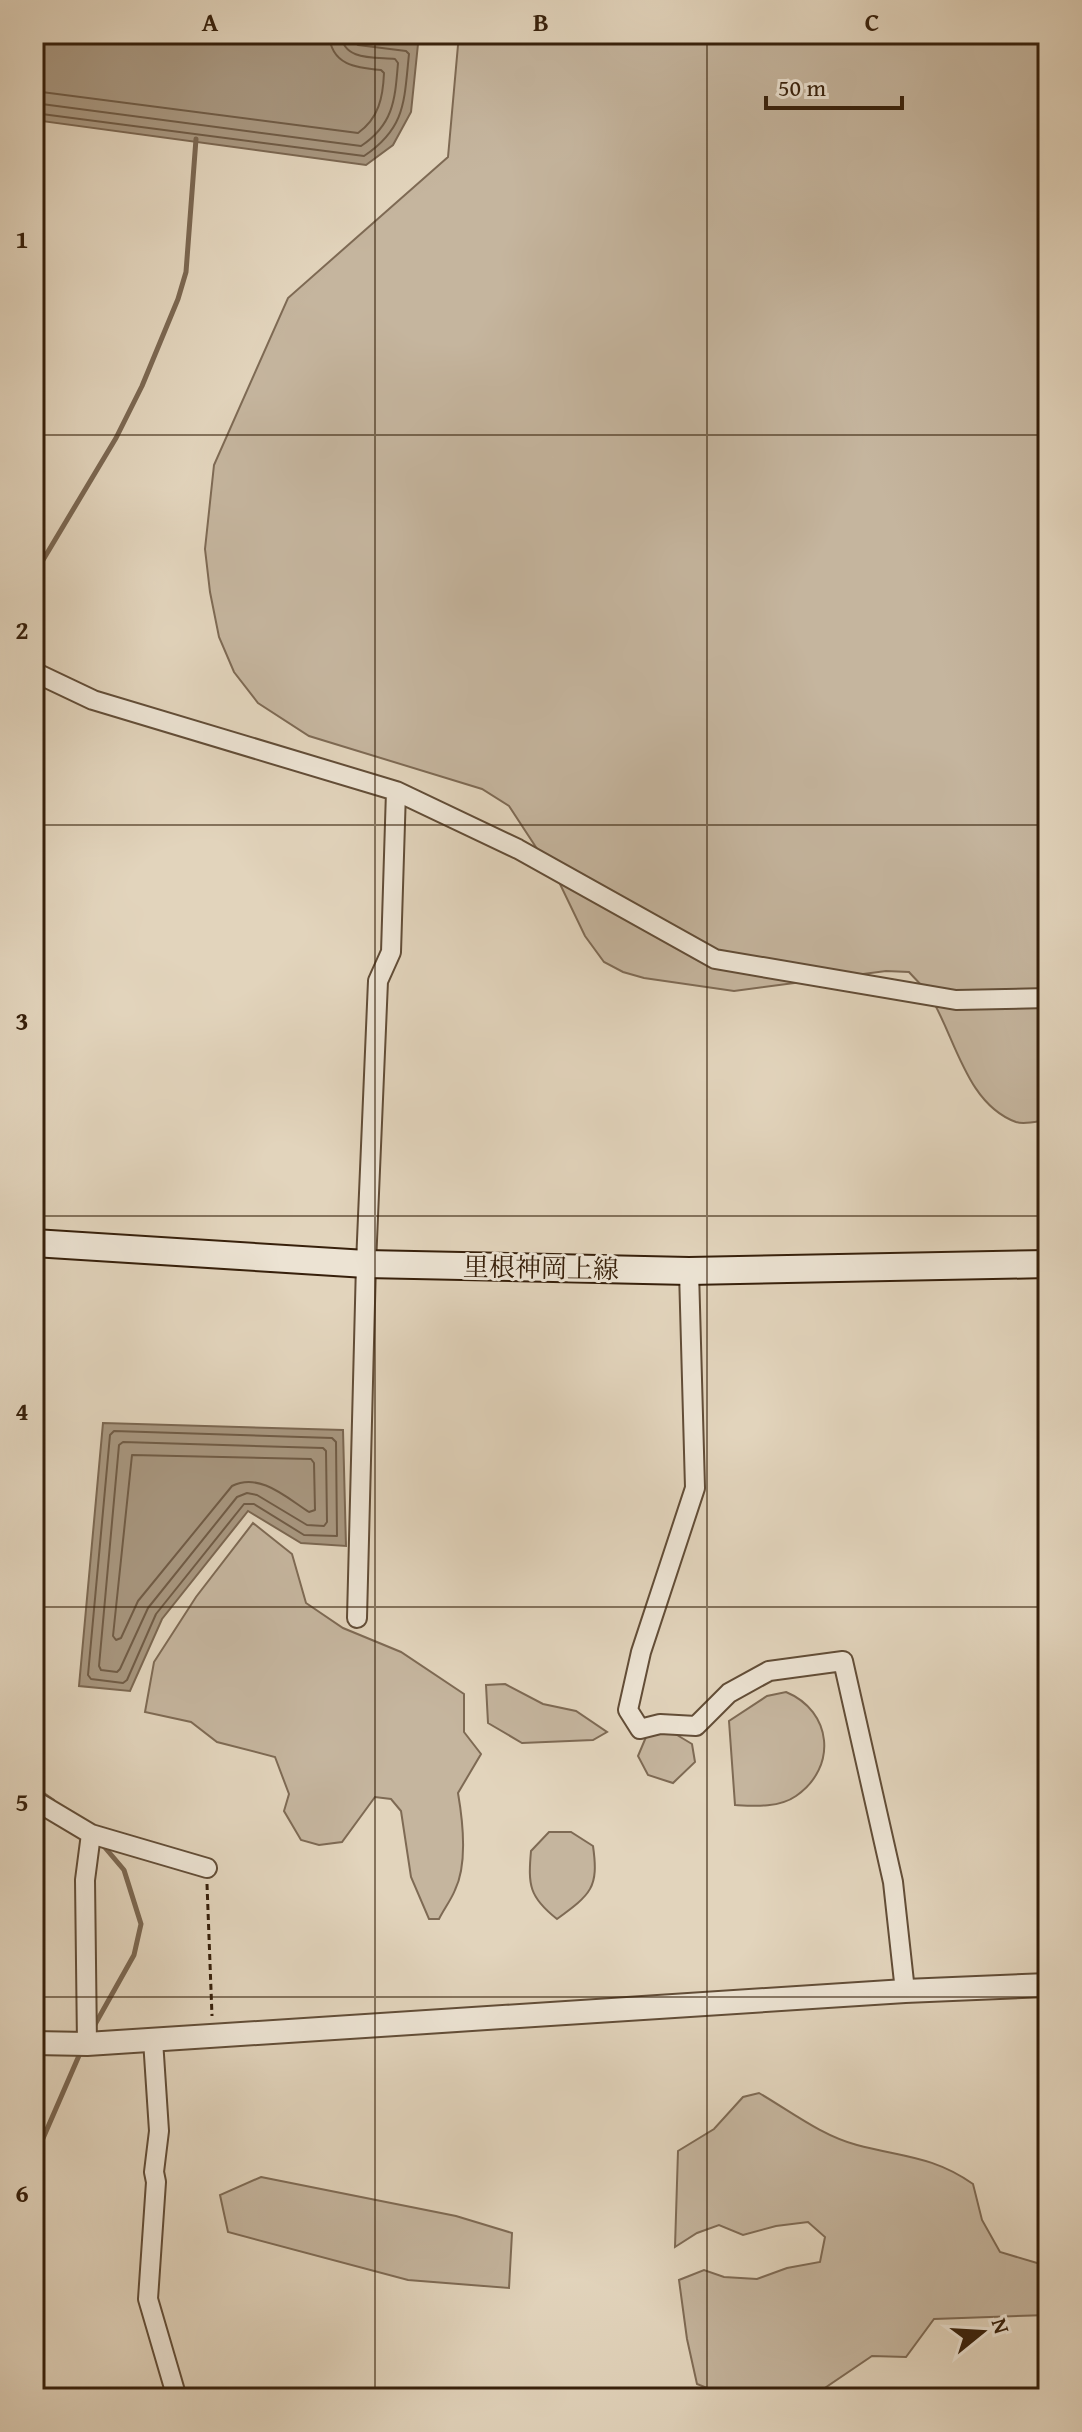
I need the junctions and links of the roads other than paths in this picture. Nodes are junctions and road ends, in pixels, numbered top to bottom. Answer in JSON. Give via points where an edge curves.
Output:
{"nodes":[{"id":1,"x":34,"y":672,"type":"edge"},
{"id":2,"x":396,"y":791,"type":"junction"},
{"id":3,"x":1048,"y":998,"type":"edge"},
{"id":4,"x":34,"y":1243,"type":"edge"},
{"id":5,"x":366,"y":1264,"type":"junction"},
{"id":6,"x":1048,"y":1264,"type":"edge"},
{"id":7,"x":689,"y":1271,"type":"junction"},
{"id":8,"x":357,"y":1618,"type":"dead end"},
{"id":9,"x":34,"y":1800,"type":"edge"},
{"id":10,"x":91,"y":1834,"type":"junction"},
{"id":11,"x":207,"y":1868,"type":"road end"},
{"id":12,"x":1048,"y":1985,"type":"edge"},
{"id":13,"x":905,"y":1991,"type":"junction"},
{"id":14,"x":153,"y":2040,"type":"junction"},
{"id":15,"x":34,"y":2043,"type":"edge"},
{"id":16,"x":87,"y":2044,"type":"junction"},
{"id":17,"x":177,"y":2398,"type":"edge"}],
"edges":[{"from":1,"to":2,"type":"street","via":[[93,700]]},
{"from":2,"to":3,"type":"street","via":[[518,849],[715,959],[956,1000]]},
{"from":2,"to":5,"type":"street","via":[[391,952],[378,981]]},
{"from":4,"to":5,"type":"main road","name":"里根神岡上線"},
{"from":5,"to":7,"type":"main road","name":"里根神岡上線"},
{"from":5,"to":8,"type":"street"},
{"from":6,"to":7,"type":"main road","name":"里根神岡上線"},
{"from":7,"to":13,"type":"street","via":[[695,1488],[641,1652],[628,1710],[640,1729],[696,1726],[729,1693],[769,1671],[843,1661],[893,1882]]},
{"from":9,"to":10,"type":"street"},
{"from":10,"to":11,"type":"street"},
{"from":10,"to":16,"type":"street","via":[[85,1880]]},
{"from":12,"to":13,"type":"street"},
{"from":13,"to":14,"type":"street"},
{"from":14,"to":16,"type":"street"},
{"from":14,"to":17,"type":"street","via":[[159,2131],[148,2299]]},
{"from":15,"to":16,"type":"street"}]}
